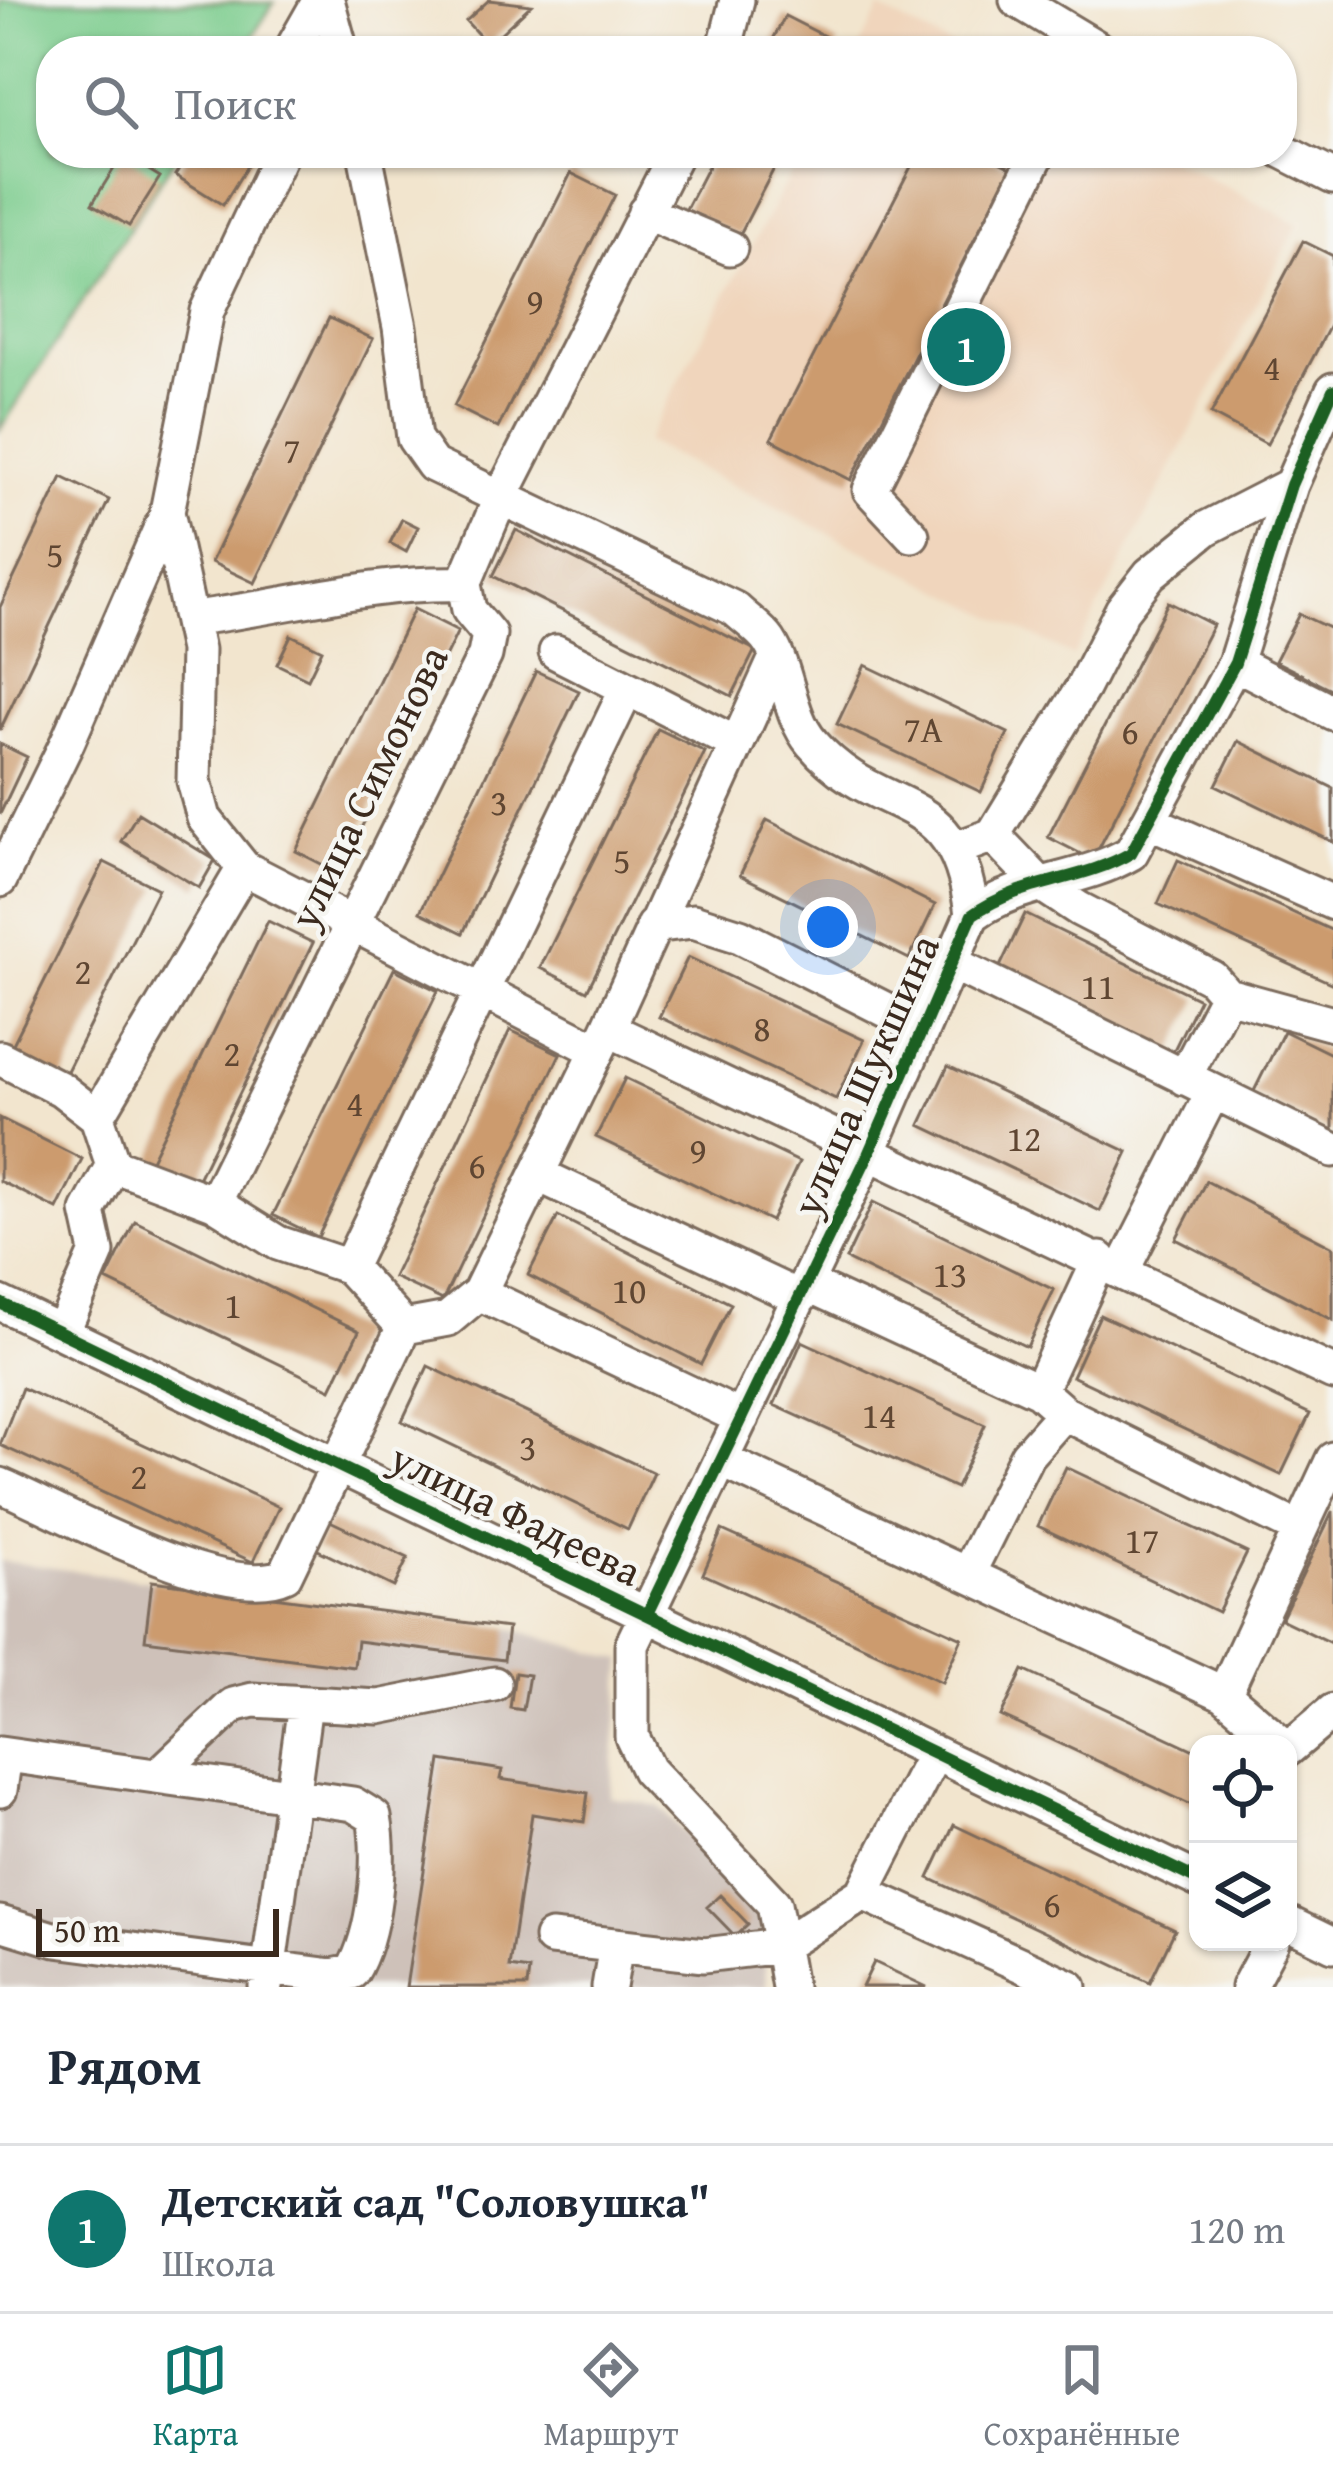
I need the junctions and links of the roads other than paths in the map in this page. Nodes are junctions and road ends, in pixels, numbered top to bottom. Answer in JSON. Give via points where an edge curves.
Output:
{"nodes":[{"id":1,"x":324,"y":0,"type":"edge"},
{"id":2,"x":737,"y":0,"type":"edge"},
{"id":3,"x":1016,"y":0,"type":"edge"},
{"id":4,"x":301,"y":36,"type":"edge"},
{"id":5,"x":318,"y":36,"type":"edge"},
{"id":6,"x":336,"y":36,"type":"edge"},
{"id":7,"x":728,"y":36,"type":"edge"},
{"id":8,"x":1073,"y":36,"type":"edge"},
{"id":9,"x":1297,"y":159,"type":"edge"},
{"id":10,"x":274,"y":168,"type":"edge"},
{"id":11,"x":368,"y":168,"type":"edge"},
{"id":12,"x":668,"y":168,"type":"edge"},
{"id":13,"x":1031,"y":168,"type":"edge"},
{"id":14,"x":1333,"y":177,"type":"edge"},
{"id":15,"x":645,"y":212,"type":"junction"},
{"id":16,"x":730,"y":248,"type":"dead end"},
{"id":17,"x":1328,"y":414,"type":"edge"},
{"id":18,"x":1291,"y":485,"type":"junction"},
{"id":19,"x":500,"y":499,"type":"junction"},
{"id":20,"x":167,"y":512,"type":"junction"},
{"id":21,"x":912,"y":535,"type":"dead end"},
{"id":22,"x":464,"y":584,"type":"junction"},
{"id":23,"x":194,"y":618,"type":"junction"},
{"id":24,"x":556,"y":652,"type":"dead end"},
{"id":25,"x":776,"y":658,"type":"junction"},
{"id":26,"x":1235,"y":663,"type":"junction"},
{"id":27,"x":627,"y":689,"type":"junction"},
{"id":28,"x":1333,"y":713,"type":"edge"},
{"id":29,"x":735,"y":743,"type":"junction"},
{"id":30,"x":1149,"y":821,"type":"junction"},
{"id":31,"x":993,"y":835,"type":"junction"},
{"id":32,"x":958,"y":848,"type":"junction"},
{"id":33,"x":244,"y":868,"type":"junction"},
{"id":34,"x":0,"y":880,"type":"edge"},
{"id":35,"x":1038,"y":882,"type":"junction"},
{"id":36,"x":1333,"y":903,"type":"edge"},
{"id":37,"x":972,"y":915,"type":"junction"},
{"id":38,"x":350,"y":925,"type":"junction"},
{"id":39,"x":653,"y":926,"type":"junction"},
{"id":40,"x":950,"y":962,"type":"junction"},
{"id":41,"x":484,"y":992,"type":"junction"},
{"id":42,"x":1227,"y":995,"type":"junction"},
{"id":43,"x":1333,"y":1024,"type":"edge"},
{"id":44,"x":922,"y":1028,"type":"junction"},
{"id":45,"x":602,"y":1040,"type":"junction"},
{"id":46,"x":0,"y":1058,"type":"edge"},
{"id":47,"x":1199,"y":1085,"type":"junction"},
{"id":48,"x":98,"y":1117,"type":"junction"},
{"id":49,"x":1333,"y":1150,"type":"edge"},
{"id":50,"x":868,"y":1155,"type":"junction"},
{"id":51,"x":113,"y":1165,"type":"junction"},
{"id":52,"x":537,"y":1174,"type":"junction"},
{"id":53,"x":214,"y":1203,"type":"junction"},
{"id":54,"x":1112,"y":1264,"type":"junction"},
{"id":55,"x":349,"y":1267,"type":"junction"},
{"id":56,"x":803,"y":1291,"type":"junction"},
{"id":57,"x":479,"y":1293,"type":"junction"},
{"id":58,"x":3,"y":1312,"type":"edge"},
{"id":59,"x":404,"y":1327,"type":"junction"},
{"id":60,"x":63,"y":1331,"type":"junction"},
{"id":61,"x":1333,"y":1373,"type":"edge"},
{"id":62,"x":1051,"y":1402,"type":"junction"},
{"id":63,"x":742,"y":1418,"type":"junction"},
{"id":64,"x":1333,"y":1459,"type":"edge"},
{"id":65,"x":722,"y":1460,"type":"junction"},
{"id":66,"x":338,"y":1465,"type":"junction"},
{"id":67,"x":0,"y":1485,"type":"edge"},
{"id":68,"x":1299,"y":1529,"type":"junction"},
{"id":69,"x":968,"y":1573,"type":"junction"},
{"id":70,"x":647,"y":1614,"type":"junction"},
{"id":71,"x":494,"y":1684,"type":"dead end"},
{"id":72,"x":1224,"y":1694,"type":"junction"},
{"id":73,"x":305,"y":1705,"type":"junction"},
{"id":74,"x":1333,"y":1711,"type":"edge"},
{"id":75,"x":1271,"y":1735,"type":"edge"},
{"id":76,"x":1297,"y":1738,"type":"edge"},
{"id":77,"x":2,"y":1754,"type":"edge"},
{"id":78,"x":934,"y":1754,"type":"junction"},
{"id":79,"x":160,"y":1774,"type":"junction"},
{"id":80,"x":0,"y":1790,"type":"edge"},
{"id":81,"x":294,"y":1794,"type":"junction"},
{"id":82,"x":1189,"y":1876,"type":"edge"},
{"id":83,"x":862,"y":1893,"type":"junction"},
{"id":84,"x":0,"y":1923,"type":"edge"},
{"id":85,"x":1297,"y":1927,"type":"edge"},
{"id":86,"x":551,"y":1938,"type":"dead end"},
{"id":87,"x":1333,"y":1945,"type":"edge"},
{"id":88,"x":616,"y":1946,"type":"junction"},
{"id":89,"x":781,"y":1946,"type":"junction"},
{"id":90,"x":1266,"y":1951,"type":"edge"},
{"id":91,"x":267,"y":1977,"type":"edge"},
{"id":92,"x":1244,"y":1984,"type":"edge"},
{"id":93,"x":609,"y":1987,"type":"edge"},
{"id":94,"x":789,"y":1987,"type":"edge"},
{"id":95,"x":1070,"y":1987,"type":"edge"}],
"edges":[{"from":1,"to":4,"type":"street"},
{"from":1,"to":5,"type":"street"},
{"from":1,"to":6,"type":"street"},
{"from":2,"to":7,"type":"street"},
{"from":3,"to":8,"type":"street"},
{"from":9,"to":14,"type":"street"},
{"from":10,"to":20,"type":"street","via":[[207,311]]},
{"from":11,"to":19,"type":"street","via":[[414,438],[433,465]]},
{"from":12,"to":15,"type":"street"},
{"from":13,"to":21,"type":"street","via":[[870,490]]},
{"from":15,"to":16,"type":"street"},
{"from":15,"to":19,"type":"street"},
{"from":17,"to":18,"type":"street","name":"улица Шукшина"},
{"from":18,"to":26,"type":"street","name":"улица Шукшина"},
{"from":18,"to":31,"type":"street","via":[[1207,528],[1150,574]]},
{"from":19,"to":22,"type":"street"},
{"from":19,"to":25,"type":"street","via":[[735,609]]},
{"from":20,"to":23,"type":"street"},
{"from":20,"to":34,"type":"street"},
{"from":22,"to":23,"type":"street","via":[[341,590]]},
{"from":22,"to":38,"type":"street","name":"улица Симонова","via":[[469,610],[489,634],[485,655]]},
{"from":23,"to":33,"type":"street","via":[[194,781],[204,818]]},
{"from":24,"to":27,"type":"street"},
{"from":25,"to":29,"type":"street"},
{"from":25,"to":32,"type":"street","via":[[813,744],[868,787],[931,819]]},
{"from":26,"to":28,"type":"street"},
{"from":26,"to":30,"type":"street","name":"улица Шукшина"},
{"from":27,"to":29,"type":"street"},
{"from":27,"to":41,"type":"street"},
{"from":29,"to":39,"type":"street"},
{"from":30,"to":35,"type":"street","name":"улица Шукшина","via":[[1131,854]]},
{"from":30,"to":36,"type":"street"},
{"from":31,"to":32,"type":"street"},
{"from":31,"to":35,"type":"street"},
{"from":32,"to":37,"type":"street"},
{"from":33,"to":38,"type":"street"},
{"from":33,"to":48,"type":"street"},
{"from":35,"to":37,"type":"street","name":"улица Шукшина"},
{"from":35,"to":42,"type":"street","via":[[1213,978]]},
{"from":37,"to":40,"type":"street","name":"улица Шукшина"},
{"from":38,"to":41,"type":"street"},
{"from":38,"to":53,"type":"street","name":"улица Симонова"},
{"from":39,"to":44,"type":"street","via":[[693,921],[740,936]]},
{"from":39,"to":45,"type":"street"},
{"from":40,"to":44,"type":"street","name":"улица Шукшина"},
{"from":40,"to":47,"type":"street"},
{"from":41,"to":45,"type":"street"},
{"from":41,"to":55,"type":"street"},
{"from":42,"to":43,"type":"street"},
{"from":42,"to":47,"type":"street"},
{"from":44,"to":50,"type":"street","name":"улица Шукшина"},
{"from":45,"to":50,"type":"street"},
{"from":45,"to":52,"type":"street"},
{"from":46,"to":48,"type":"street"},
{"from":47,"to":49,"type":"street"},
{"from":47,"to":54,"type":"street"},
{"from":48,"to":51,"type":"street"},
{"from":50,"to":54,"type":"street"},
{"from":50,"to":56,"type":"street","name":"улица Шукшина"},
{"from":51,"to":53,"type":"street"},
{"from":51,"to":60,"type":"street","via":[[88,1211],[97,1252]]},
{"from":52,"to":56,"type":"street"},
{"from":52,"to":57,"type":"street"},
{"from":53,"to":55,"type":"street","via":[[278,1243]]},
{"from":54,"to":61,"type":"street"},
{"from":54,"to":62,"type":"street"},
{"from":55,"to":59,"type":"street"},
{"from":56,"to":62,"type":"street"},
{"from":56,"to":63,"type":"street","name":"улица Шукшина"},
{"from":57,"to":59,"type":"street","via":[[448,1318]]},
{"from":57,"to":63,"type":"street"},
{"from":58,"to":60,"type":"street","name":"улица Фадеева"},
{"from":59,"to":66,"type":"street"},
{"from":60,"to":66,"type":"street","name":"улица Фадеева"},
{"from":62,"to":68,"type":"street"},
{"from":62,"to":69,"type":"street"},
{"from":63,"to":65,"type":"street","name":"улица Шукшина"},
{"from":64,"to":68,"type":"street"},
{"from":65,"to":69,"type":"street"},
{"from":65,"to":70,"type":"street","name":"улица Шукшина"},
{"from":66,"to":67,"type":"street","via":[[285,1575],[268,1583],[178,1563]]},
{"from":66,"to":70,"type":"street","name":"улица Фадеева"},
{"from":68,"to":72,"type":"street"},
{"from":69,"to":72,"type":"street"},
{"from":70,"to":78,"type":"street","name":"улица Фадеева"},
{"from":70,"to":89,"type":"street","name":"улица Шукшина","via":[[632,1645],[632,1737],[648,1770],[774,1904]]},
{"from":71,"to":73,"type":"street","via":[[379,1707]]},
{"from":72,"to":75,"type":"street"},
{"from":73,"to":79,"type":"street","via":[[233,1705]]},
{"from":73,"to":81,"type":"street"},
{"from":74,"to":76,"type":"street"},
{"from":77,"to":79,"type":"street"},
{"from":77,"to":80,"type":"street"},
{"from":78,"to":82,"type":"street","name":"улица Фадеева"},
{"from":78,"to":83,"type":"street"},
{"from":79,"to":81,"type":"street"},
{"from":81,"to":91,"type":"street"},
{"from":81,"to":91,"type":"street","via":[[353,1804],[374,1817],[363,1954],[352,1972]]},
{"from":83,"to":89,"type":"street"},
{"from":83,"to":95,"type":"street"},
{"from":84,"to":91,"type":"street"},
{"from":85,"to":87,"type":"street"},
{"from":86,"to":88,"type":"street"},
{"from":88,"to":89,"type":"street","via":[[704,1955]]},
{"from":88,"to":93,"type":"street"},
{"from":89,"to":94,"type":"street","name":"улица Шукшина"},
{"from":90,"to":92,"type":"street"}]}
